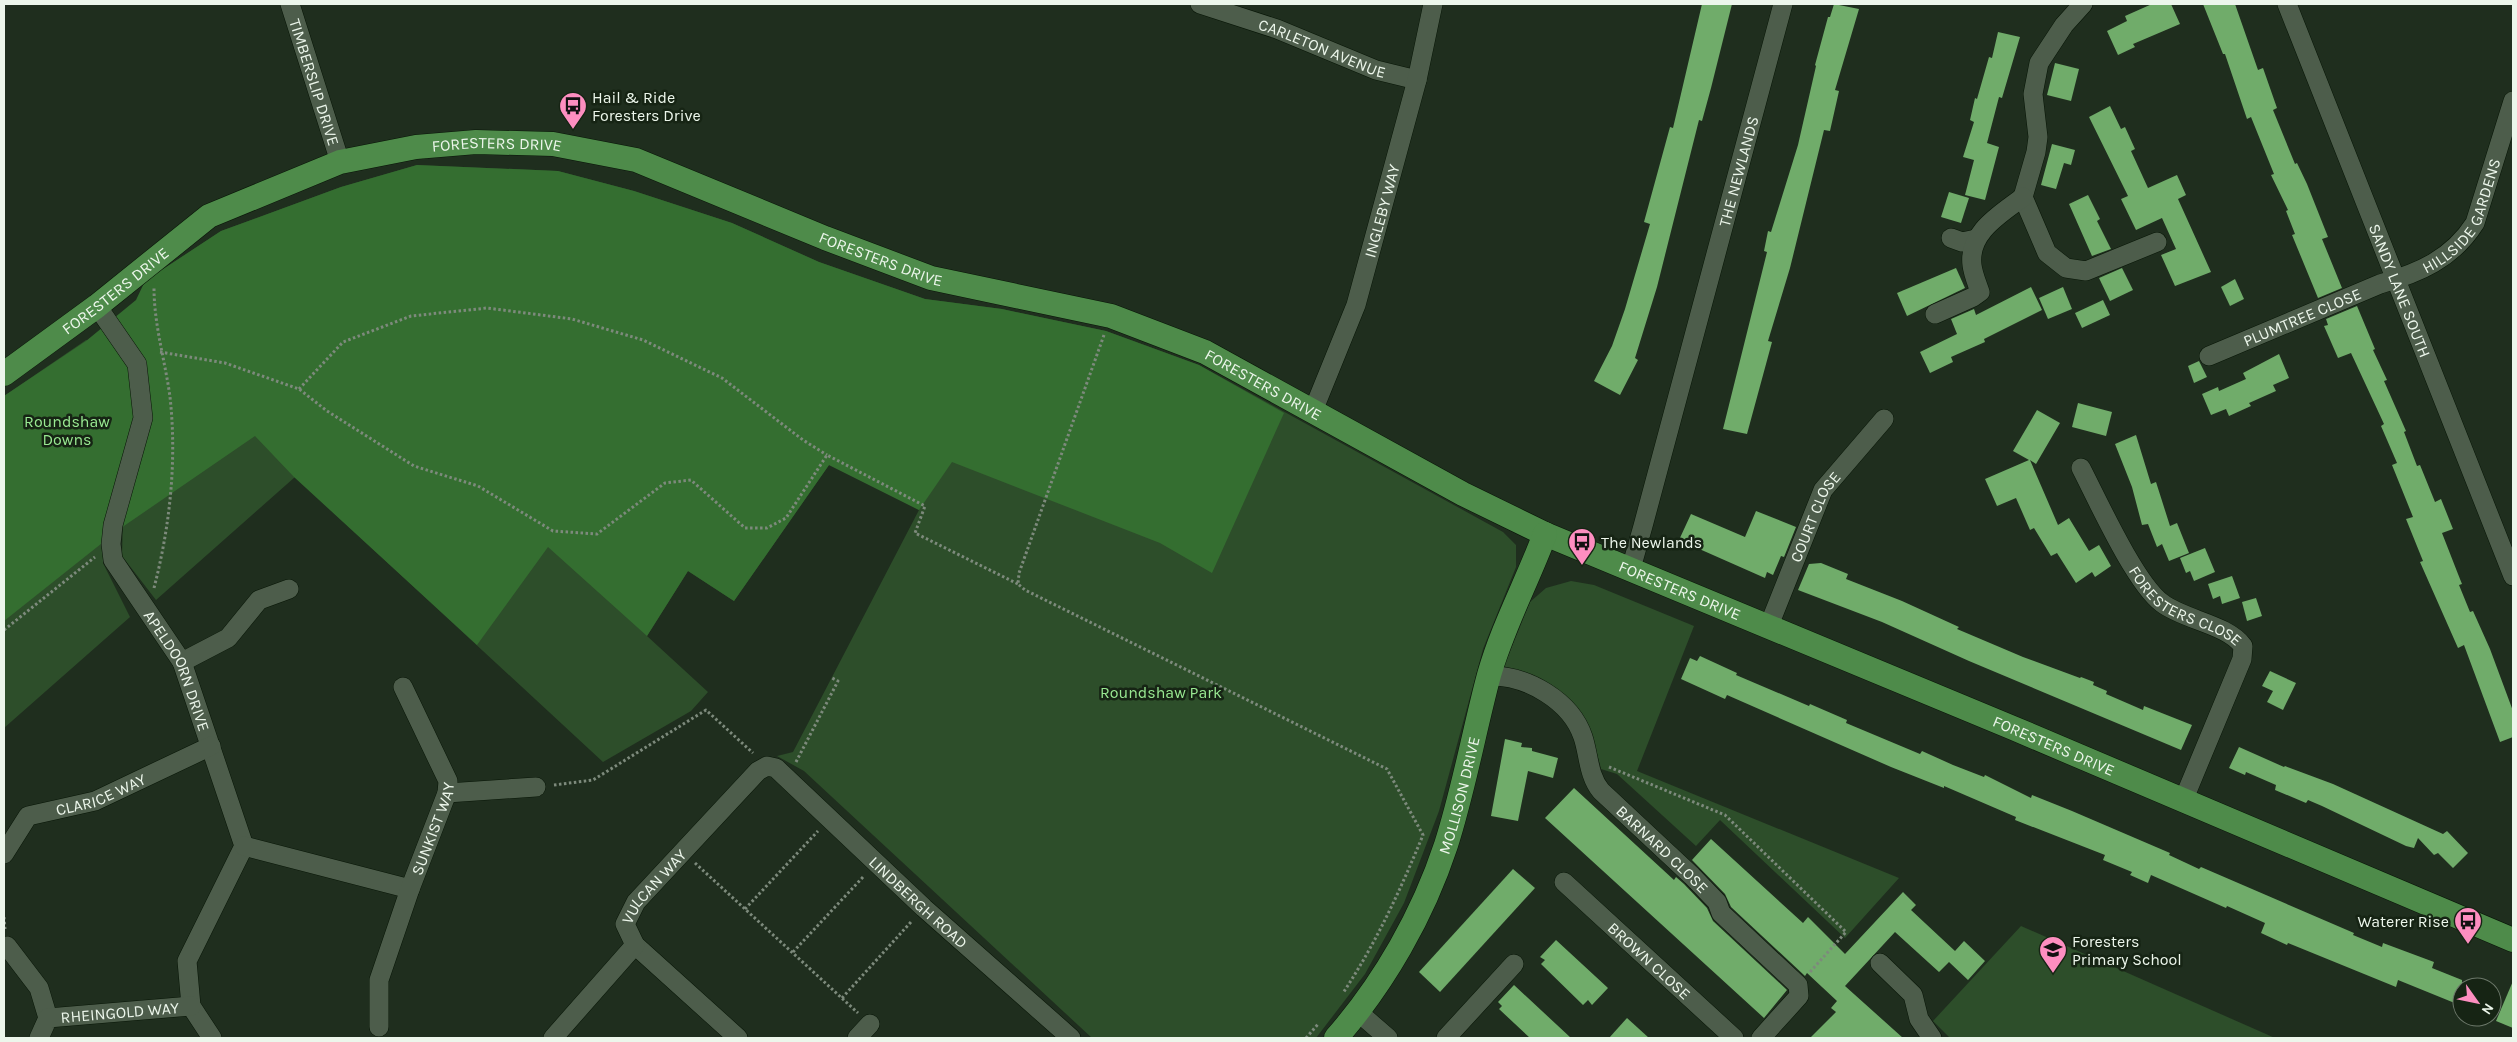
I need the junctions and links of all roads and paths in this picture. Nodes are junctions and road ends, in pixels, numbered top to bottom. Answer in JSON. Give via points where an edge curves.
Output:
{"nodes":[{"id":1,"x":290,"y":4,"type":"edge"},
{"id":2,"x":1200,"y":4,"type":"edge"},
{"id":3,"x":1434,"y":4,"type":"edge"},
{"id":4,"x":1783,"y":4,"type":"edge"},
{"id":5,"x":2083,"y":4,"type":"edge"},
{"id":6,"x":2287,"y":4,"type":"edge"},
{"id":7,"x":1417,"y":80,"type":"junction"},
{"id":8,"x":2513,"y":101,"type":"edge"},
{"id":9,"x":340,"y":162,"type":"junction"},
{"id":10,"x":2023,"y":197,"type":"junction"},
{"id":11,"x":1951,"y":238,"type":"dead end"},
{"id":12,"x":1976,"y":239,"type":"junction"},
{"id":13,"x":2157,"y":242,"type":"dead end"},
{"id":14,"x":154,"y":261,"type":"junction"},
{"id":15,"x":2396,"y":280,"type":"junction"},
{"id":16,"x":97,"y":306,"type":"junction"},
{"id":17,"x":1935,"y":314,"type":"dead end"},
{"id":18,"x":1111,"y":316,"type":"junction"},
{"id":19,"x":160,"y":352,"type":"junction"},
{"id":20,"x":2209,"y":356,"type":"dead end"},
{"id":21,"x":4,"y":374,"type":"edge"},
{"id":22,"x":299,"y":389,"type":"junction"},
{"id":23,"x":1314,"y":411,"type":"junction"},
{"id":24,"x":1884,"y":418,"type":"dead end"},
{"id":25,"x":827,"y":455,"type":"junction"},
{"id":26,"x":2080,"y":468,"type":"dead end"},
{"id":27,"x":1546,"y":534,"type":"junction"},
{"id":28,"x":111,"y":544,"type":"junction"},
{"id":29,"x":1628,"y":570,"type":"junction"},
{"id":30,"x":2513,"y":576,"type":"edge"},
{"id":31,"x":1018,"y":584,"type":"junction"},
{"id":32,"x":289,"y":589,"type":"dead end"},
{"id":33,"x":152,"y":616,"type":"junction"},
{"id":34,"x":1768,"y":628,"type":"junction"},
{"id":35,"x":4,"y":630,"type":"edge"},
{"id":36,"x":182,"y":662,"type":"junction"},
{"id":37,"x":1489,"y":676,"type":"junction"},
{"id":38,"x":832,"y":678,"type":"dead end"},
{"id":39,"x":403,"y":686,"type":"dead end"},
{"id":40,"x":211,"y":746,"type":"junction"},
{"id":41,"x":1589,"y":758,"type":"junction"},
{"id":42,"x":767,"y":766,"type":"junction"},
{"id":43,"x":787,"y":779,"type":"junction"},
{"id":44,"x":536,"y":787,"type":"joint"},
{"id":45,"x":447,"y":793,"type":"junction"},
{"id":46,"x":2183,"y":801,"type":"junction"},
{"id":47,"x":829,"y":819,"type":"junction"},
{"id":48,"x":244,"y":846,"type":"junction"},
{"id":49,"x":684,"y":852,"type":"junction"},
{"id":50,"x":4,"y":854,"type":"edge"},
{"id":51,"x":876,"y":863,"type":"junction"},
{"id":52,"x":1564,"y":882,"type":"dead end"},
{"id":53,"x":410,"y":889,"type":"junction"},
{"id":54,"x":744,"y":908,"type":"junction"},
{"id":55,"x":924,"y":908,"type":"junction"},
{"id":56,"x":2513,"y":940,"type":"edge"},
{"id":57,"x":635,"y":945,"type":"junction"},
{"id":58,"x":7,"y":946,"type":"dead end"},
{"id":59,"x":793,"y":952,"type":"junction"},
{"id":60,"x":1880,"y":963,"type":"dead end"},
{"id":61,"x":1514,"y":964,"type":"dead end"},
{"id":62,"x":1798,"y":985,"type":"junction"},
{"id":63,"x":842,"y":998,"type":"junction"},
{"id":64,"x":1350,"y":1002,"type":"junction"},
{"id":65,"x":191,"y":1006,"type":"junction"},
{"id":66,"x":1325,"y":1016,"type":"dead end"},
{"id":67,"x":48,"y":1018,"type":"junction"},
{"id":68,"x":870,"y":1024,"type":"joint"},
{"id":69,"x":379,"y":1027,"type":"dead end"},
{"id":70,"x":40,"y":1038,"type":"edge"},
{"id":71,"x":212,"y":1038,"type":"edge"},
{"id":72,"x":553,"y":1038,"type":"edge"},
{"id":73,"x":738,"y":1038,"type":"edge"},
{"id":74,"x":857,"y":1038,"type":"edge"},
{"id":75,"x":1071,"y":1038,"type":"edge"},
{"id":76,"x":1306,"y":1038,"type":"edge"},
{"id":77,"x":1336,"y":1038,"type":"edge"},
{"id":78,"x":1388,"y":1038,"type":"edge"},
{"id":79,"x":1446,"y":1038,"type":"edge"},
{"id":80,"x":1734,"y":1038,"type":"edge"},
{"id":81,"x":1761,"y":1038,"type":"edge"},
{"id":82,"x":1932,"y":1038,"type":"edge"}],
"edges":[{"from":1,"to":9,"type":"street","name":"TIMBERSLIP DRIVE"},
{"from":2,"to":7,"type":"street","name":"CARLETON AVENUE","via":[[1277,29],[1376,70]]},
{"from":3,"to":7,"type":"street","name":"INGLEBY WAY"},
{"from":4,"to":29,"type":"street","name":"THE NEWLANDS","via":[[1648,507]]},
{"from":5,"to":10,"type":"street","via":[[2064,25],[2040,62],[2034,94],[2038,137]]},
{"from":6,"to":15,"type":"street","name":"SANDY LANE SOUTH"},
{"from":7,"to":23,"type":"street","name":"INGLEBY WAY","via":[[1356,305]]},
{"from":8,"to":15,"type":"street","name":"HILLSIDE GARDENS","via":[[2484,199],[2464,241],[2451,253]]},
{"from":9,"to":14,"type":"main road","name":"FORESTERS DRIVE","via":[[209,216]]},
{"from":9,"to":18,"type":"main road","name":"FORESTERS DRIVE","via":[[416,147],[476,142],[553,144],[627,158],[931,278]]},
{"from":10,"to":12,"type":"street","via":[[1992,220]]},
{"from":10,"to":13,"type":"street","via":[[2047,253],[2057,263],[2076,271],[2101,266]]},
{"from":11,"to":12,"type":"street","via":[[1962,242]]},
{"from":12,"to":17,"type":"street","via":[[1972,267],[1980,292]]},
{"from":14,"to":16,"type":"main road","name":"FORESTERS DRIVE"},
{"from":14,"to":19,"type":"path","via":[[154,304]]},
{"from":15,"to":20,"type":"street","name":"PLUMTREE CLOSE"},
{"from":15,"to":30,"type":"street","name":"SANDY LANE SOUTH"},
{"from":16,"to":21,"type":"main road","name":"FORESTERS DRIVE"},
{"from":16,"to":28,"type":"street","name":"APELDOORN DRIVE","via":[[137,364],[143,418],[113,524]]},
{"from":18,"to":23,"type":"main road","name":"FORESTERS DRIVE","via":[[1205,352]]},
{"from":18,"to":31,"type":"path","via":[[1019,573]]},
{"from":19,"to":22,"type":"path","via":[[225,363]]},
{"from":19,"to":33,"type":"path","via":[[170,396],[173,470],[164,548],[153,590]]},
{"from":22,"to":25,"type":"path","via":[[343,342],[411,316],[487,308],[572,319],[643,340],[722,378]]},
{"from":22,"to":25,"type":"path","via":[[414,466],[478,486],[553,531],[597,534],[665,483],[691,480],[746,528],[767,528],[786,518]]},
{"from":23,"to":27,"type":"main road","name":"FORESTERS DRIVE","via":[[1463,494]]},
{"from":24,"to":34,"type":"street","name":"COURT CLOSE","via":[[1823,490]]},
{"from":25,"to":31,"type":"path","via":[[925,506],[915,533]]},
{"from":26,"to":46,"type":"street","name":"FORESTERS CLOSE","via":[[2123,548],[2153,595],[2168,608],[2234,636],[2243,646],[2242,659]]},
{"from":27,"to":29,"type":"main road","name":"FORESTERS DRIVE"},
{"from":27,"to":37,"type":"main road","name":"MOLLISON DRIVE","via":[[1510,614]]},
{"from":28,"to":33,"type":"street","name":"APELDOORN DRIVE","via":[[113,560]]},
{"from":28,"to":35,"type":"path"},
{"from":29,"to":34,"type":"main road","name":"FORESTERS DRIVE"},
{"from":31,"to":64,"type":"path","via":[[1387,769],[1423,835],[1397,898],[1363,963]]},
{"from":32,"to":36,"type":"street","via":[[259,600],[228,638]]},
{"from":33,"to":36,"type":"street","name":"APELDOORN DRIVE"},
{"from":34,"to":46,"type":"main road","name":"FORESTERS DRIVE"},
{"from":36,"to":40,"type":"street","name":"APELDOORN DRIVE"},
{"from":37,"to":41,"type":"street","name":"BARNARD CLOSE","via":[[1523,682],[1564,706],[1579,726]]},
{"from":37,"to":64,"type":"main road","name":"MOLLISON DRIVE","via":[[1442,855],[1403,942]]},
{"from":38,"to":43,"type":"path","via":[[838,681]]},
{"from":39,"to":45,"type":"street","name":"SUNKIST WAY","via":[[448,782]]},
{"from":40,"to":48,"type":"street","name":"APELDOORN DRIVE"},
{"from":40,"to":50,"type":"street","name":"CLARICE WAY","via":[[95,801],[28,816]]},
{"from":41,"to":62,"type":"street","name":"BARNARD CLOSE","via":[[1591,775],[1601,791],[1692,876],[1717,902],[1721,913]]},
{"from":41,"to":62,"type":"path","via":[[1725,815],[1846,932]]},
{"from":42,"to":43,"type":"street","name":"LINDBERGH ROAD","via":[[776,768]]},
{"from":42,"to":44,"type":"path","via":[[706,710],[593,780]]},
{"from":42,"to":49,"type":"street","name":"VULCAN WAY","via":[[758,770]]},
{"from":43,"to":47,"type":"street","name":"LINDBERGH ROAD"},
{"from":44,"to":45,"type":"street"},
{"from":45,"to":53,"type":"street","name":"SUNKIST WAY"},
{"from":46,"to":56,"type":"main road","name":"FORESTERS DRIVE"},
{"from":47,"to":51,"type":"street","name":"LINDBERGH ROAD"},
{"from":47,"to":54,"type":"path"},
{"from":48,"to":53,"type":"street","name":"SUNKIST WAY"},
{"from":48,"to":65,"type":"street","via":[[187,961]]},
{"from":49,"to":54,"type":"path"},
{"from":49,"to":57,"type":"street","name":"VULCAN WAY","via":[[636,902],[625,924]]},
{"from":51,"to":55,"type":"street","name":"LINDBERGH ROAD"},
{"from":51,"to":59,"type":"path"},
{"from":52,"to":80,"type":"street","name":"BROWN CLOSE"},
{"from":53,"to":69,"type":"street","name":"SUNKIST WAY","via":[[379,980]]},
{"from":54,"to":59,"type":"path"},
{"from":55,"to":63,"type":"path"},
{"from":55,"to":75,"type":"street","name":"LINDBERGH ROAD"},
{"from":57,"to":72,"type":"street","name":"VULCAN WAY"},
{"from":57,"to":73,"type":"street"},
{"from":58,"to":67,"type":"street","name":"RHEINGOLD WAY","via":[[39,988]]},
{"from":59,"to":63,"type":"path"},
{"from":60,"to":82,"type":"street","via":[[1913,995],[1919,1019]]},
{"from":61,"to":79,"type":"street"},
{"from":62,"to":81,"type":"street","via":[[1800,996]]},
{"from":63,"to":68,"type":"path"},
{"from":64,"to":77,"type":"main road","name":"MOLLISON DRIVE"},
{"from":64,"to":78,"type":"street"},
{"from":65,"to":67,"type":"street","name":"RHEINGOLD WAY"},
{"from":65,"to":71,"type":"street"},
{"from":66,"to":76,"type":"path"},
{"from":67,"to":70,"type":"street","name":"RHEINGOLD WAY"},
{"from":68,"to":74,"type":"street"}]}
